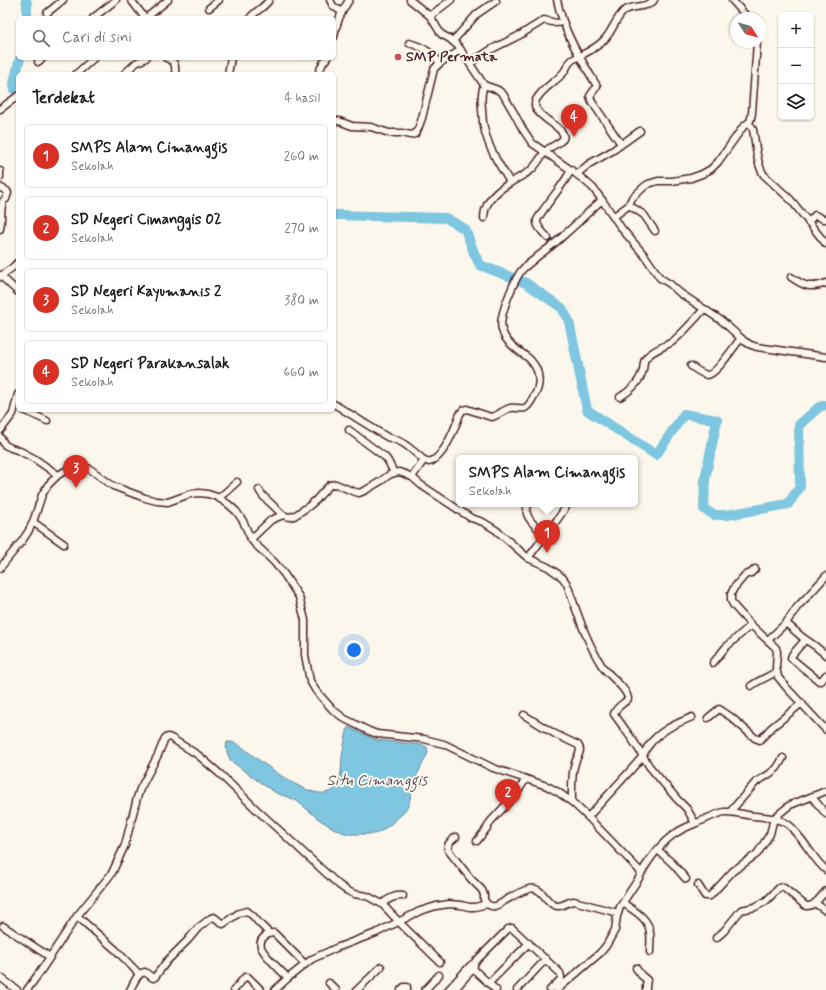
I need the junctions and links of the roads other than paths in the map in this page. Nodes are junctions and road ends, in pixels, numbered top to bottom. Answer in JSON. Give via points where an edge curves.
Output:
{"nodes":[{"id":1,"x":63,"y":0,"type":"edge"},
{"id":2,"x":116,"y":0,"type":"edge"},
{"id":3,"x":131,"y":0,"type":"edge"},
{"id":4,"x":168,"y":0,"type":"edge"},
{"id":5,"x":219,"y":0,"type":"edge"},
{"id":6,"x":269,"y":0,"type":"edge"},
{"id":7,"x":330,"y":0,"type":"edge"},
{"id":8,"x":349,"y":0,"type":"edge"},
{"id":9,"x":410,"y":0,"type":"edge"},
{"id":10,"x":450,"y":0,"type":"edge"},
{"id":11,"x":557,"y":0,"type":"edge"},
{"id":12,"x":654,"y":0,"type":"edge"},
{"id":13,"x":732,"y":0,"type":"edge"},
{"id":14,"x":496,"y":1,"type":"dead end"},
{"id":15,"x":209,"y":8,"type":"dead end"},
{"id":16,"x":342,"y":12,"type":"junction"},
{"id":17,"x":743,"y":12,"type":"edge"},
{"id":18,"x":48,"y":13,"type":"dead end"},
{"id":19,"x":96,"y":16,"type":"edge"},
{"id":20,"x":143,"y":16,"type":"edge"},
{"id":21,"x":148,"y":16,"type":"edge"},
{"id":22,"x":251,"y":16,"type":"edge"},
{"id":23,"x":430,"y":16,"type":"junction"},
{"id":24,"x":563,"y":22,"type":"junction"},
{"id":25,"x":336,"y":27,"type":"edge"},
{"id":26,"x":453,"y":41,"type":"junction"},
{"id":27,"x":409,"y":43,"type":"dead end"},
{"id":28,"x":757,"y":48,"type":"edge"},
{"id":29,"x":461,"y":50,"type":"junction"},
{"id":30,"x":579,"y":57,"type":"junction"},
{"id":31,"x":91,"y":60,"type":"edge"},
{"id":32,"x":142,"y":60,"type":"edge"},
{"id":33,"x":172,"y":60,"type":"edge"},
{"id":34,"x":231,"y":60,"type":"edge"},
{"id":35,"x":325,"y":60,"type":"edge"},
{"id":36,"x":470,"y":62,"type":"junction"},
{"id":37,"x":440,"y":63,"type":"junction"},
{"id":38,"x":78,"y":72,"type":"edge"},
{"id":39,"x":126,"y":72,"type":"edge"},
{"id":40,"x":175,"y":72,"type":"edge"},
{"id":41,"x":228,"y":72,"type":"edge"},
{"id":42,"x":319,"y":72,"type":"edge"},
{"id":43,"x":484,"y":85,"type":"junction"},
{"id":44,"x":16,"y":97,"type":"edge"},
{"id":45,"x":0,"y":109,"type":"edge"},
{"id":46,"x":336,"y":121,"type":"edge"},
{"id":47,"x":748,"y":124,"type":"junction"},
{"id":48,"x":640,"y":130,"type":"dead end"},
{"id":49,"x":621,"y":144,"type":"junction"},
{"id":50,"x":546,"y":151,"type":"junction"},
{"id":51,"x":571,"y":170,"type":"junction"},
{"id":52,"x":0,"y":171,"type":"edge"},
{"id":53,"x":577,"y":174,"type":"junction"},
{"id":54,"x":0,"y":177,"type":"edge"},
{"id":55,"x":510,"y":183,"type":"junction"},
{"id":56,"x":0,"y":187,"type":"edge"},
{"id":57,"x":602,"y":200,"type":"junction"},
{"id":58,"x":629,"y":206,"type":"junction"},
{"id":59,"x":613,"y":217,"type":"junction"},
{"id":60,"x":484,"y":218,"type":"dead end"},
{"id":61,"x":826,"y":219,"type":"edge"},
{"id":62,"x":808,"y":222,"type":"junction"},
{"id":63,"x":0,"y":229,"type":"edge"},
{"id":64,"x":655,"y":231,"type":"dead end"},
{"id":65,"x":548,"y":238,"type":"dead end"},
{"id":66,"x":826,"y":244,"type":"edge"},
{"id":67,"x":16,"y":264,"type":"edge"},
{"id":68,"x":1,"y":276,"type":"edge"},
{"id":69,"x":791,"y":277,"type":"dead end"},
{"id":70,"x":826,"y":283,"type":"edge"},
{"id":71,"x":16,"y":290,"type":"edge"},
{"id":72,"x":704,"y":309,"type":"junction"},
{"id":73,"x":741,"y":338,"type":"junction"},
{"id":74,"x":826,"y":357,"type":"edge"},
{"id":75,"x":691,"y":366,"type":"dead end"},
{"id":76,"x":620,"y":398,"type":"dead end"},
{"id":77,"x":336,"y":405,"type":"edge"},
{"id":78,"x":16,"y":408,"type":"edge"},
{"id":79,"x":28,"y":412,"type":"edge"},
{"id":80,"x":47,"y":421,"type":"dead end"},
{"id":81,"x":349,"y":430,"type":"dead end"},
{"id":82,"x":0,"y":431,"type":"edge"},
{"id":83,"x":0,"y":437,"type":"edge"},
{"id":84,"x":424,"y":460,"type":"junction"},
{"id":85,"x":394,"y":473,"type":"junction"},
{"id":86,"x":58,"y":475,"type":"junction"},
{"id":87,"x":412,"y":477,"type":"junction"},
{"id":88,"x":237,"y":482,"type":"dead end"},
{"id":89,"x":259,"y":490,"type":"dead end"},
{"id":90,"x":219,"y":498,"type":"junction"},
{"id":91,"x":456,"y":505,"type":"edge"},
{"id":92,"x":459,"y":507,"type":"edge"},
{"id":93,"x":527,"y":507,"type":"edge"},
{"id":94,"x":566,"y":507,"type":"dead end"},
{"id":95,"x":283,"y":515,"type":"junction"},
{"id":96,"x":33,"y":522,"type":"junction"},
{"id":97,"x":545,"y":535,"type":"junction"},
{"id":98,"x":251,"y":539,"type":"junction"},
{"id":99,"x":64,"y":544,"type":"dead end"},
{"id":100,"x":528,"y":558,"type":"junction"},
{"id":101,"x":0,"y":568,"type":"edge"},
{"id":102,"x":755,"y":569,"type":"dead end"},
{"id":103,"x":826,"y":576,"type":"edge"},
{"id":104,"x":786,"y":623,"type":"junction"},
{"id":105,"x":751,"y":625,"type":"junction"},
{"id":106,"x":768,"y":640,"type":"junction"},
{"id":107,"x":805,"y":640,"type":"junction"},
{"id":108,"x":826,"y":655,"type":"edge"},
{"id":109,"x":713,"y":663,"type":"dead end"},
{"id":110,"x":776,"y":672,"type":"junction"},
{"id":111,"x":826,"y":675,"type":"edge"},
{"id":112,"x":751,"y":686,"type":"dead end"},
{"id":113,"x":802,"y":703,"type":"junction"},
{"id":114,"x":524,"y":715,"type":"dead end"},
{"id":115,"x":692,"y":717,"type":"dead end"},
{"id":116,"x":708,"y":718,"type":"dead end"},
{"id":117,"x":826,"y":730,"type":"edge"},
{"id":118,"x":643,"y":756,"type":"junction"},
{"id":119,"x":783,"y":758,"type":"dead end"},
{"id":120,"x":526,"y":779,"type":"junction"},
{"id":121,"x":826,"y":791,"type":"edge"},
{"id":122,"x":812,"y":797,"type":"junction"},
{"id":123,"x":572,"y":802,"type":"junction"},
{"id":124,"x":730,"y":812,"type":"junction"},
{"id":125,"x":826,"y":814,"type":"edge"},
{"id":126,"x":588,"y":817,"type":"junction"},
{"id":127,"x":774,"y":818,"type":"junction"},
{"id":128,"x":695,"y":823,"type":"junction"},
{"id":129,"x":456,"y":837,"type":"dead end"},
{"id":130,"x":477,"y":841,"type":"dead end"},
{"id":131,"x":658,"y":850,"type":"junction"},
{"id":132,"x":826,"y":870,"type":"edge"},
{"id":133,"x":641,"y":874,"type":"junction"},
{"id":134,"x":686,"y":879,"type":"dead end"},
{"id":135,"x":698,"y":885,"type":"dead end"},
{"id":136,"x":826,"y":891,"type":"edge"},
{"id":137,"x":402,"y":896,"type":"dead end"},
{"id":138,"x":623,"y":902,"type":"junction"},
{"id":139,"x":815,"y":903,"type":"junction"},
{"id":140,"x":382,"y":904,"type":"junction"},
{"id":141,"x":487,"y":904,"type":"junction"},
{"id":142,"x":826,"y":911,"type":"edge"},
{"id":143,"x":618,"y":913,"type":"junction"},
{"id":144,"x":78,"y":916,"type":"junction"},
{"id":145,"x":399,"y":921,"type":"junction"},
{"id":146,"x":3,"y":926,"type":"dead end"},
{"id":147,"x":270,"y":933,"type":"junction"},
{"id":148,"x":716,"y":938,"type":"dead end"},
{"id":149,"x":529,"y":943,"type":"junction"},
{"id":150,"x":650,"y":952,"type":"dead end"},
{"id":151,"x":50,"y":957,"type":"junction"},
{"id":152,"x":546,"y":959,"type":"junction"},
{"id":153,"x":440,"y":962,"type":"dead end"},
{"id":154,"x":305,"y":964,"type":"junction"},
{"id":155,"x":472,"y":966,"type":"junction"},
{"id":156,"x":381,"y":967,"type":"dead end"},
{"id":157,"x":636,"y":968,"type":"dead end"},
{"id":158,"x":139,"y":974,"type":"junction"},
{"id":159,"x":439,"y":975,"type":"dead end"},
{"id":160,"x":0,"y":977,"type":"edge"},
{"id":161,"x":288,"y":978,"type":"junction"},
{"id":162,"x":329,"y":983,"type":"dead end"},
{"id":163,"x":489,"y":983,"type":"junction"},
{"id":164,"x":278,"y":989,"type":"edge"},
{"id":165,"x":17,"y":990,"type":"edge"},
{"id":166,"x":27,"y":990,"type":"edge"},
{"id":167,"x":130,"y":990,"type":"edge"},
{"id":168,"x":234,"y":990,"type":"edge"},
{"id":169,"x":261,"y":990,"type":"edge"},
{"id":170,"x":336,"y":990,"type":"edge"},
{"id":171,"x":357,"y":990,"type":"edge"},
{"id":172,"x":401,"y":990,"type":"edge"},
{"id":173,"x":407,"y":990,"type":"edge"},
{"id":174,"x":425,"y":990,"type":"edge"},
{"id":175,"x":448,"y":990,"type":"edge"},
{"id":176,"x":454,"y":990,"type":"edge"},
{"id":177,"x":496,"y":990,"type":"edge"},
{"id":178,"x":517,"y":990,"type":"edge"},
{"id":179,"x":550,"y":990,"type":"edge"},
{"id":180,"x":557,"y":990,"type":"edge"},
{"id":181,"x":646,"y":990,"type":"edge"}],
"edges":[{"from":1,"to":18,"type":"street"},
{"from":2,"to":19,"type":"street"},
{"from":3,"to":20,"type":"street"},
{"from":4,"to":21,"type":"street"},
{"from":5,"to":15,"type":"street"},
{"from":6,"to":22,"type":"street"},
{"from":7,"to":16,"type":"street","via":[[333,6]]},
{"from":8,"to":16,"type":"street"},
{"from":9,"to":23,"type":"street"},
{"from":10,"to":23,"type":"street"},
{"from":11,"to":24,"type":"street"},
{"from":12,"to":30,"type":"street","via":[[650,4],[632,7],[624,12],[603,42]]},
{"from":13,"to":17,"type":"street"},
{"from":14,"to":26,"type":"street","via":[[477,14]]},
{"from":16,"to":25,"type":"street"},
{"from":23,"to":26,"type":"street","via":[[441,34]]},
{"from":24,"to":30,"type":"street"},
{"from":24,"to":36,"type":"street","via":[[544,20]]},
{"from":26,"to":29,"type":"street"},
{"from":27,"to":37,"type":"street","via":[[428,51]]},
{"from":28,"to":47,"type":"street","via":[[752,113]]},
{"from":29,"to":36,"type":"street"},
{"from":29,"to":37,"type":"street"},
{"from":30,"to":49,"type":"street","via":[[598,86],[590,96],[592,102]]},
{"from":30,"to":50,"type":"street","via":[[569,62],[563,73],[542,91],[535,103],[538,111],[564,135],[563,139]]},
{"from":31,"to":38,"type":"street"},
{"from":32,"to":39,"type":"street"},
{"from":33,"to":40,"type":"street"},
{"from":34,"to":41,"type":"street"},
{"from":35,"to":42,"type":"street"},
{"from":36,"to":43,"type":"street"},
{"from":37,"to":46,"type":"street","via":[[433,71],[422,118],[415,134],[385,132]]},
{"from":43,"to":50,"type":"street","via":[[503,94],[529,138]]},
{"from":43,"to":55,"type":"street","via":[[481,98],[484,131],[493,154]]},
{"from":44,"to":45,"type":"street"},
{"from":47,"to":58,"type":"street","via":[[711,169],[691,178],[651,183],[632,198]]},
{"from":47,"to":62,"type":"street","via":[[753,130],[764,175],[791,200]]},
{"from":48,"to":49,"type":"street"},
{"from":49,"to":53,"type":"street"},
{"from":50,"to":51,"type":"street"},
{"from":50,"to":55,"type":"street","via":[[533,168]]},
{"from":51,"to":53,"type":"street"},
{"from":51,"to":65,"type":"street","via":[[537,220],[537,225]]},
{"from":52,"to":54,"type":"street"},
{"from":53,"to":57,"type":"street"},
{"from":55,"to":60,"type":"street","via":[[488,203]]},
{"from":56,"to":63,"type":"street","via":[[8,193],[1,209]]},
{"from":57,"to":59,"type":"street"},
{"from":57,"to":84,"type":"street","via":[[565,235],[523,268],[501,318],[505,338],[532,361],[539,377],[536,393],[528,405],[525,408],[508,408],[491,417],[463,410],[448,443],[434,459],[429,462]]},
{"from":58,"to":59,"type":"street"},
{"from":58,"to":64,"type":"street","via":[[644,214]]},
{"from":59,"to":72,"type":"street","via":[[660,278]]},
{"from":61,"to":62,"type":"street","via":[[815,215]]},
{"from":62,"to":66,"type":"street"},
{"from":67,"to":68,"type":"street"},
{"from":68,"to":71,"type":"street"},
{"from":69,"to":70,"type":"street","via":[[806,286]]},
{"from":72,"to":73,"type":"street"},
{"from":72,"to":76,"type":"street","via":[[675,339],[645,358],[638,380]]},
{"from":73,"to":74,"type":"street","via":[[757,347]]},
{"from":73,"to":75,"type":"street","via":[[712,374],[704,374]]},
{"from":77,"to":84,"type":"street","via":[[387,437],[402,442]]},
{"from":78,"to":82,"type":"street"},
{"from":79,"to":80,"type":"street"},
{"from":81,"to":85,"type":"street","via":[[385,457]]},
{"from":83,"to":86,"type":"street","via":[[5,445],[35,458]]},
{"from":84,"to":87,"type":"street"},
{"from":85,"to":87,"type":"street"},
{"from":85,"to":95,"type":"street","via":[[359,493],[336,484],[330,485],[300,513],[289,517]]},
{"from":86,"to":90,"type":"street","via":[[82,466],[113,486],[157,501],[168,502],[199,493]]},
{"from":86,"to":96,"type":"street","via":[[42,495]]},
{"from":87,"to":91,"type":"street"},
{"from":88,"to":90,"type":"street"},
{"from":89,"to":95,"type":"street"},
{"from":90,"to":98,"type":"street","via":[[240,516]]},
{"from":92,"to":100,"type":"street","via":[[471,518],[496,530]]},
{"from":93,"to":97,"type":"street","via":[[527,515]]},
{"from":94,"to":97,"type":"street"},
{"from":95,"to":98,"type":"street","via":[[271,520]]},
{"from":96,"to":99,"type":"street"},
{"from":96,"to":101,"type":"street","via":[[22,541]]},
{"from":97,"to":100,"type":"street"},
{"from":98,"to":120,"type":"street","via":[[284,574],[299,598],[305,620],[305,655],[310,681],[333,710],[345,719],[377,734],[437,742],[493,768]]},
{"from":100,"to":118,"type":"street","via":[[564,578],[587,638],[602,667],[628,696],[628,700],[618,707],[614,714]]},
{"from":102,"to":105,"type":"street","via":[[751,574],[743,576],[732,591],[731,597],[734,606]]},
{"from":103,"to":104,"type":"street"},
{"from":104,"to":106,"type":"street"},
{"from":104,"to":107,"type":"street"},
{"from":105,"to":106,"type":"street"},
{"from":105,"to":109,"type":"street","via":[[725,648]]},
{"from":106,"to":110,"type":"street","via":[[776,648]]},
{"from":107,"to":108,"type":"street"},
{"from":107,"to":111,"type":"street","via":[[791,658],[819,681]]},
{"from":110,"to":112,"type":"street"},
{"from":110,"to":113,"type":"street","via":[[780,680]]},
{"from":113,"to":116,"type":"street","via":[[760,740],[719,709]]},
{"from":113,"to":117,"type":"street"},
{"from":114,"to":123,"type":"street","via":[[580,747],[573,770]]},
{"from":115,"to":118,"type":"street","via":[[664,730]]},
{"from":118,"to":126,"type":"street"},
{"from":118,"to":128,"type":"street","via":[[687,808]]},
{"from":119,"to":124,"type":"street","via":[[777,768],[756,782]]},
{"from":120,"to":123,"type":"street","via":[[547,786]]},
{"from":120,"to":130,"type":"street"},
{"from":121,"to":122,"type":"street"},
{"from":122,"to":125,"type":"street"},
{"from":122,"to":127,"type":"street","via":[[790,805]]},
{"from":123,"to":126,"type":"street"},
{"from":124,"to":127,"type":"street"},
{"from":124,"to":128,"type":"street"},
{"from":126,"to":133,"type":"street"},
{"from":127,"to":132,"type":"street","via":[[791,827],[804,841],[818,864]]},
{"from":127,"to":135,"type":"street","via":[[770,834],[757,854],[733,871],[710,896],[705,896]]},
{"from":128,"to":131,"type":"street","via":[[674,834]]},
{"from":129,"to":141,"type":"street","via":[[449,842],[448,850],[482,890]]},
{"from":131,"to":133,"type":"street"},
{"from":131,"to":134,"type":"street"},
{"from":133,"to":138,"type":"street"},
{"from":136,"to":139,"type":"street"},
{"from":137,"to":140,"type":"street","via":[[395,896]]},
{"from":138,"to":143,"type":"street"},
{"from":138,"to":150,"type":"street","via":[[646,920],[650,933]]},
{"from":139,"to":142,"type":"street"},
{"from":139,"to":148,"type":"street","via":[[806,906],[781,887],[766,901],[741,910]]},
{"from":140,"to":144,"type":"street","via":[[367,896],[354,894],[339,885],[220,774],[189,749],[168,737],[165,738],[140,788],[125,845],[112,874]]},
{"from":140,"to":145,"type":"street"},
{"from":141,"to":143,"type":"street","via":[[491,907],[496,906],[529,889],[537,889],[555,906],[574,901]]},
{"from":141,"to":145,"type":"street","via":[[475,907],[448,904],[436,906]]},
{"from":143,"to":180,"type":"street","via":[[615,930],[605,948]]},
{"from":144,"to":151,"type":"street"},
{"from":144,"to":158,"type":"street"},
{"from":145,"to":153,"type":"street"},
{"from":145,"to":154,"type":"street","via":[[376,933],[325,952]]},
{"from":146,"to":151,"type":"street"},
{"from":147,"to":154,"type":"street","via":[[276,935]]},
{"from":147,"to":158,"type":"street","via":[[247,911],[239,913],[223,924],[215,918],[210,918],[174,954],[155,978],[145,972]]},
{"from":147,"to":161,"type":"street","via":[[262,939],[261,947]]},
{"from":149,"to":152,"type":"street"},
{"from":149,"to":155,"type":"street","via":[[514,928],[510,928]]},
{"from":149,"to":163,"type":"street"},
{"from":151,"to":166,"type":"street"},
{"from":152,"to":178,"type":"street"},
{"from":152,"to":179,"type":"street","via":[[561,975],[561,979]]},
{"from":154,"to":161,"type":"street"},
{"from":155,"to":163,"type":"street"},
{"from":155,"to":175,"type":"street"},
{"from":155,"to":176,"type":"street"},
{"from":156,"to":171,"type":"street"},
{"from":157,"to":181,"type":"street","via":[[647,980]]},
{"from":158,"to":167,"type":"street"},
{"from":159,"to":174,"type":"street"},
{"from":160,"to":165,"type":"street"},
{"from":161,"to":164,"type":"street"},
{"from":162,"to":170,"type":"street"},
{"from":163,"to":177,"type":"street"},
{"from":168,"to":169,"type":"street","via":[[248,978]]},
{"from":172,"to":173,"type":"street","via":[[407,987]]}]}
